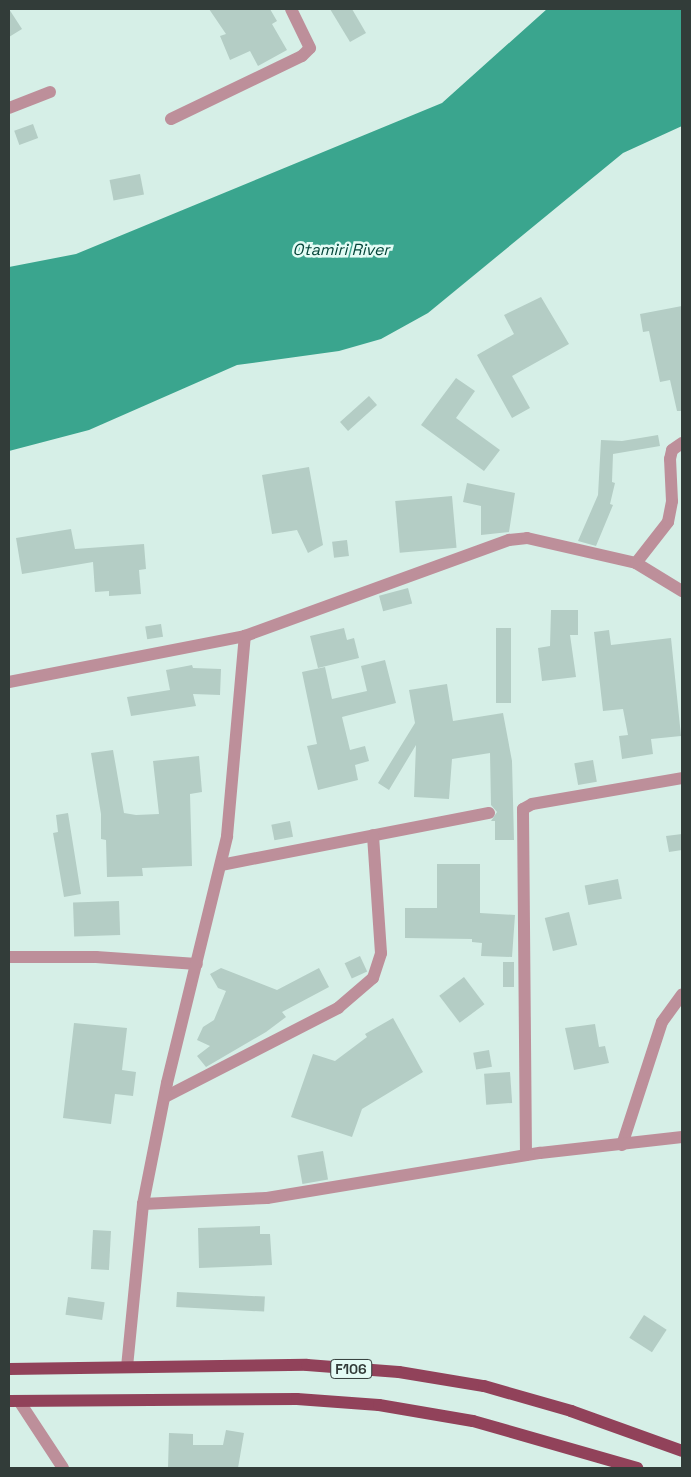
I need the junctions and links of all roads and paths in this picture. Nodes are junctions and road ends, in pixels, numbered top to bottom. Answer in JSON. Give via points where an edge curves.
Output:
{"nodes":[{"id":1,"x":291,"y":9,"type":"edge"},
{"id":2,"x":50,"y":92,"type":"dead end"},
{"id":3,"x":9,"y":108,"type":"edge"},
{"id":4,"x":171,"y":119,"type":"dead end"},
{"id":5,"x":682,"y":443,"type":"edge"},
{"id":6,"x":636,"y":563,"type":"junction"},
{"id":7,"x":682,"y":591,"type":"edge"},
{"id":8,"x":246,"y":636,"type":"junction"},
{"id":9,"x":9,"y":682,"type":"edge"},
{"id":10,"x":682,"y":778,"type":"edge"},
{"id":11,"x":490,"y":812,"type":"dead end"},
{"id":12,"x":373,"y":835,"type":"junction"},
{"id":13,"x":221,"y":865,"type":"junction"},
{"id":14,"x":9,"y":957,"type":"edge"},
{"id":15,"x":197,"y":964,"type":"junction"},
{"id":16,"x":682,"y":994,"type":"edge"},
{"id":17,"x":164,"y":1097,"type":"junction"},
{"id":18,"x":682,"y":1137,"type":"edge"},
{"id":19,"x":622,"y":1145,"type":"junction"},
{"id":20,"x":526,"y":1155,"type":"junction"},
{"id":21,"x":143,"y":1204,"type":"junction"},
{"id":22,"x":127,"y":1367,"type":"junction"},
{"id":23,"x":9,"y":1369,"type":"edge"},
{"id":24,"x":14,"y":1401,"type":"edge"},
{"id":25,"x":682,"y":1451,"type":"edge"},
{"id":26,"x":63,"y":1468,"type":"edge"},
{"id":27,"x":637,"y":1468,"type":"edge"}],
"edges":[{"from":1,"to":4,"type":"street","via":[[310,48],[302,56]]},
{"from":2,"to":3,"type":"street"},
{"from":5,"to":6,"type":"street","via":[[672,450],[670,459],[672,501],[668,522]]},
{"from":6,"to":7,"type":"street"},
{"from":6,"to":8,"type":"street","via":[[527,538],[509,540]]},
{"from":8,"to":9,"type":"street"},
{"from":8,"to":13,"type":"street","via":[[227,836]]},
{"from":10,"to":20,"type":"street","via":[[532,804],[524,809]]},
{"from":11,"to":12,"type":"street"},
{"from":12,"to":13,"type":"street"},
{"from":12,"to":17,"type":"street","via":[[381,953],[373,978],[338,1008]]},
{"from":13,"to":15,"type":"street"},
{"from":14,"to":15,"type":"street","via":[[96,957]]},
{"from":15,"to":17,"type":"street"},
{"from":16,"to":19,"type":"street","via":[[662,1022]]},
{"from":17,"to":21,"type":"street"},
{"from":18,"to":19,"type":"street"},
{"from":19,"to":20,"type":"street"},
{"from":20,"to":21,"type":"street","via":[[260,1199]]},
{"from":21,"to":22,"type":"street"},
{"from":22,"to":23,"type":"main road","number":"F106"},
{"from":22,"to":25,"type":"main road","number":"F106","via":[[307,1365],[398,1372],[484,1386],[571,1411]]},
{"from":24,"to":26,"type":"street"},
{"from":24,"to":27,"type":"main road","number":"F106","via":[[297,1399],[379,1406],[474,1421]]}]}
